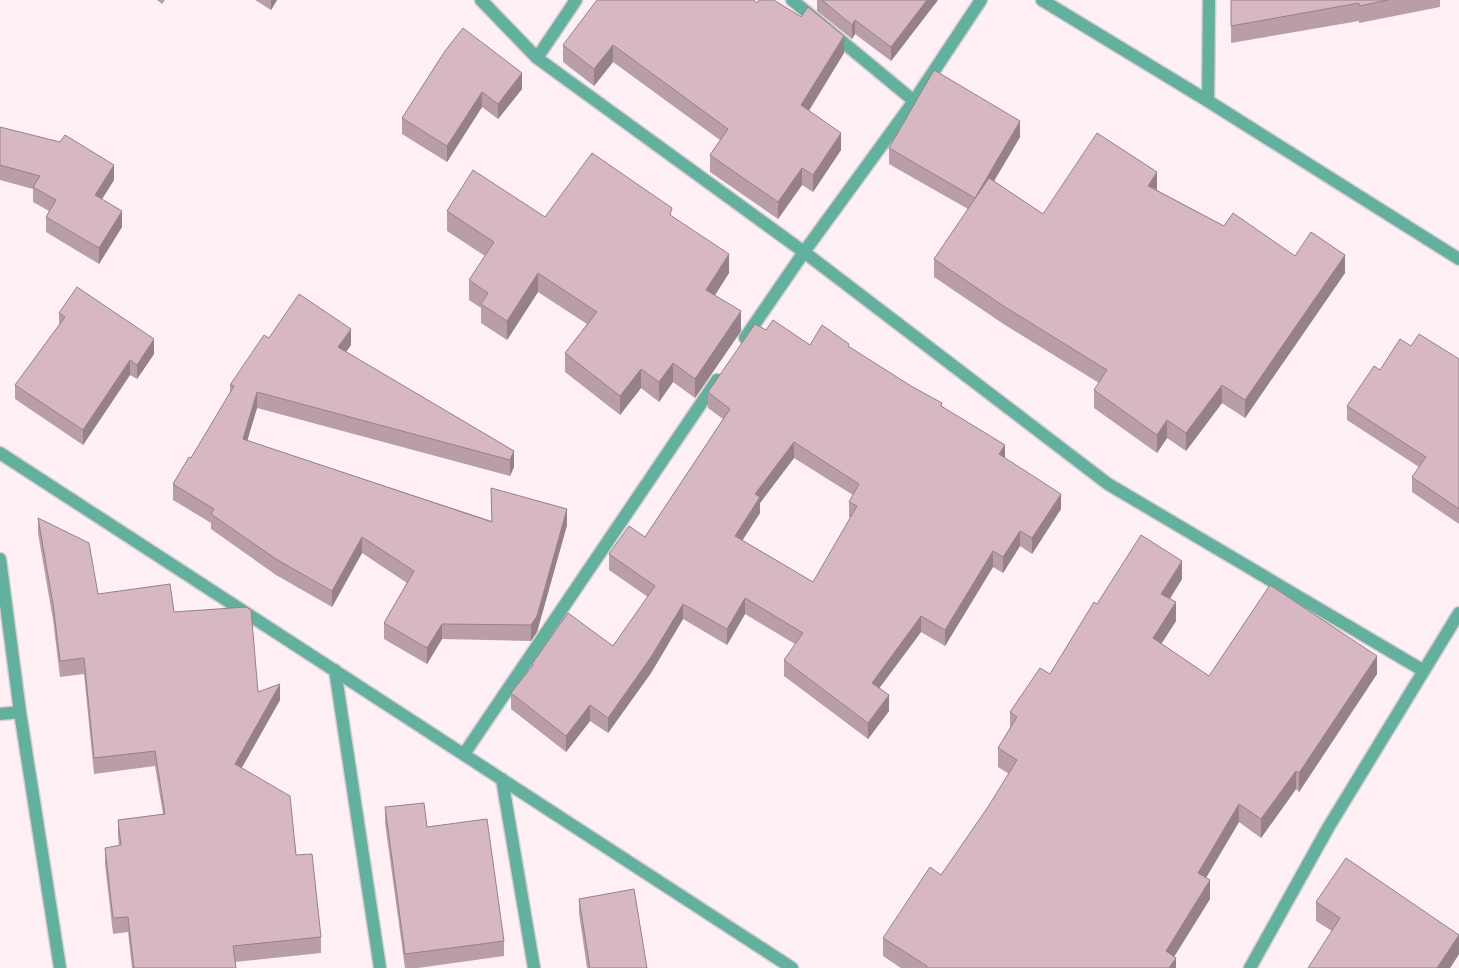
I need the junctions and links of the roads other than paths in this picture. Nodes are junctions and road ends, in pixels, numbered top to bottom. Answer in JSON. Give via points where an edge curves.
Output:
{"nodes":[{"id":1,"x":481,"y":0,"type":"edge"},
{"id":2,"x":576,"y":0,"type":"edge"},
{"id":3,"x":792,"y":0,"type":"edge"},
{"id":4,"x":981,"y":0,"type":"edge"},
{"id":5,"x":1042,"y":0,"type":"edge"},
{"id":6,"x":1209,"y":0,"type":"edge"},
{"id":7,"x":538,"y":58,"type":"junction"},
{"id":8,"x":914,"y":101,"type":"junction"},
{"id":9,"x":1208,"y":101,"type":"junction"},
{"id":10,"x":804,"y":252,"type":"junction"},
{"id":11,"x":1459,"y":259,"type":"edge"},
{"id":12,"x":737,"y":351,"type":"edge"},
{"id":13,"x":726,"y":367,"type":"edge"},
{"id":14,"x":0,"y":453,"type":"edge"},
{"id":15,"x":0,"y":559,"type":"edge"},
{"id":16,"x":1459,"y":613,"type":"edge"},
{"id":17,"x":335,"y":670,"type":"junction"},
{"id":18,"x":1424,"y":672,"type":"junction"},
{"id":19,"x":20,"y":712,"type":"junction"},
{"id":20,"x":0,"y":714,"type":"edge"},
{"id":21,"x":464,"y":754,"type":"junction"},
{"id":22,"x":502,"y":779,"type":"junction"},
{"id":23,"x":786,"y":966,"type":"edge"},
{"id":24,"x":60,"y":968,"type":"edge"},
{"id":25,"x":380,"y":968,"type":"edge"},
{"id":26,"x":534,"y":968,"type":"edge"},
{"id":27,"x":1250,"y":968,"type":"edge"}],
"edges":[{"from":1,"to":7,"type":"street"},
{"from":2,"to":7,"type":"street"},
{"from":3,"to":8,"type":"street"},
{"from":4,"to":8,"type":"street"},
{"from":5,"to":9,"type":"street"},
{"from":6,"to":9,"type":"street"},
{"from":7,"to":10,"type":"street"},
{"from":8,"to":10,"type":"street"},
{"from":9,"to":11,"type":"street"},
{"from":10,"to":12,"type":"street"},
{"from":10,"to":18,"type":"street","via":[[1108,484]]},
{"from":13,"to":21,"type":"street"},
{"from":14,"to":17,"type":"street"},
{"from":15,"to":19,"type":"street"},
{"from":16,"to":18,"type":"street"},
{"from":17,"to":21,"type":"street"},
{"from":17,"to":25,"type":"street"},
{"from":18,"to":27,"type":"street","via":[[1328,828]]},
{"from":19,"to":20,"type":"street"},
{"from":19,"to":24,"type":"street"},
{"from":21,"to":22,"type":"street"},
{"from":22,"to":23,"type":"street"},
{"from":22,"to":26,"type":"street"}]}
